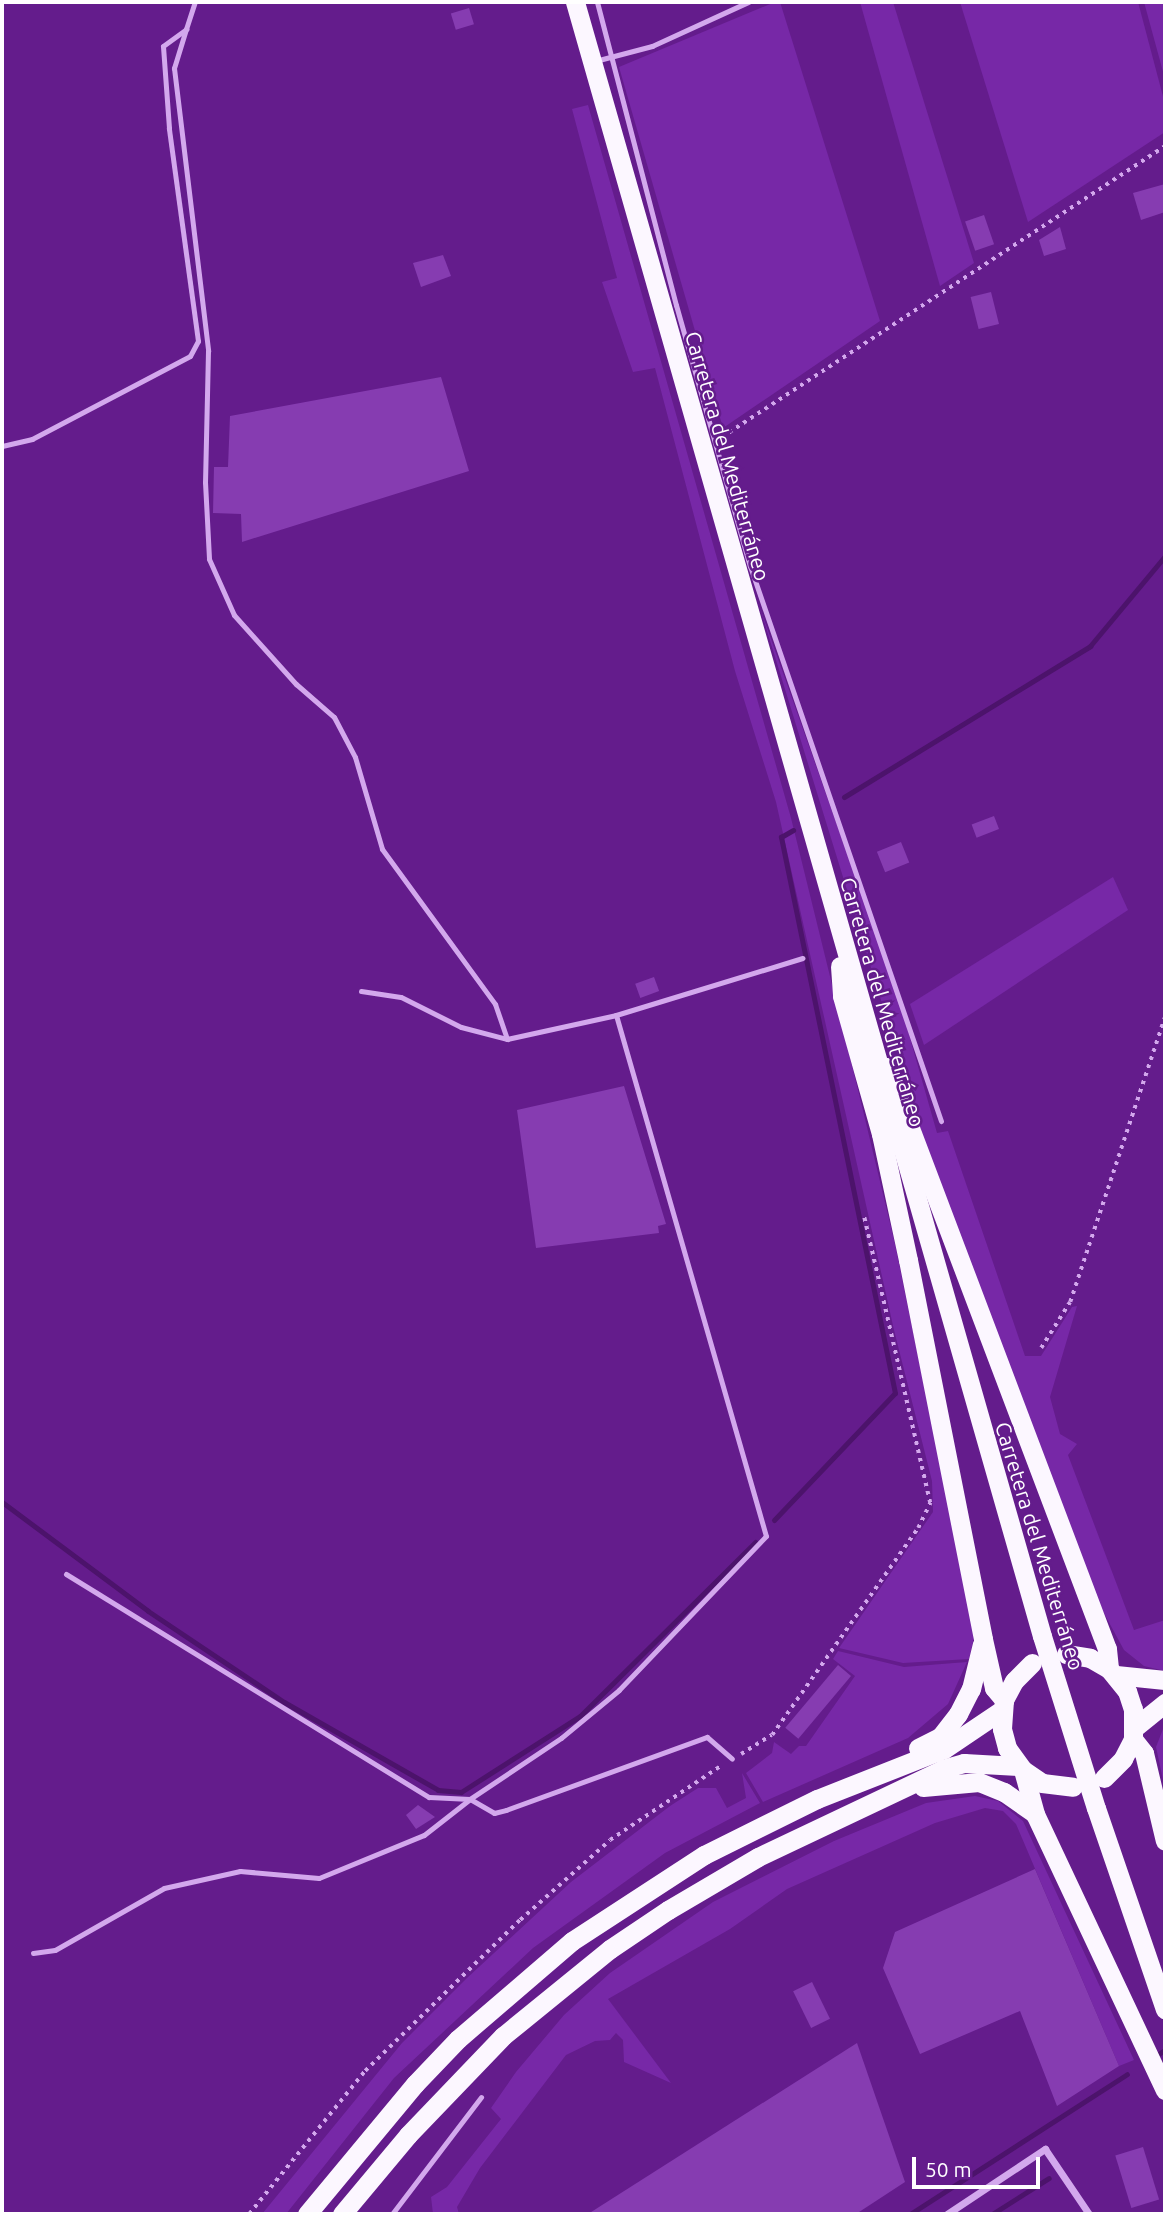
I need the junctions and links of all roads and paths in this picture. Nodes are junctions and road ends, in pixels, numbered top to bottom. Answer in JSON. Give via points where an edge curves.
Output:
{"nodes":[{"id":1,"x":195,"y":2,"type":"edge"},
{"id":2,"x":575,"y":2,"type":"edge"},
{"id":3,"x":597,"y":2,"type":"edge"},
{"id":4,"x":748,"y":2,"type":"edge"},
{"id":5,"x":186,"y":29,"type":"junction"},
{"id":6,"x":602,"y":59,"type":"junction"},
{"id":7,"x":1165,"y":146,"type":"edge"},
{"id":8,"x":715,"y":439,"type":"junction"},
{"id":9,"x":2,"y":446,"type":"edge"},
{"id":10,"x":836,"y":919,"type":"junction"},
{"id":11,"x":803,"y":958,"type":"dead end"},
{"id":12,"x":361,"y":991,"type":"dead end"},
{"id":13,"x":616,"y":1015,"type":"junction"},
{"id":14,"x":863,"y":1016,"type":"junction"},
{"id":15,"x":1165,"y":1017,"type":"edge"},
{"id":16,"x":507,"y":1039,"type":"junction"},
{"id":17,"x":941,"y":1121,"type":"dead end"},
{"id":18,"x":864,"y":1216,"type":"dead end"},
{"id":19,"x":1041,"y":1348,"type":"dead end"},
{"id":20,"x":66,"y":1574,"type":"dead end"},
{"id":21,"x":983,"y":1639,"type":"junction"},
{"id":22,"x":1066,"y":1654,"type":"dead end"},
{"id":23,"x":1032,"y":1663,"type":"dead end"},
{"id":24,"x":1113,"y":1672,"type":"junction"},
{"id":25,"x":1165,"y":1680,"type":"edge"},
{"id":26,"x":1165,"y":1703,"type":"edge"},
{"id":27,"x":1003,"y":1705,"type":"junction"},
{"id":28,"x":1134,"y":1733,"type":"junction"},
{"id":29,"x":732,"y":1759,"type":"junction"},
{"id":30,"x":1021,"y":1768,"type":"junction"},
{"id":31,"x":885,"y":1769,"type":"junction"},
{"id":32,"x":1104,"y":1778,"type":"dead end"},
{"id":33,"x":1073,"y":1787,"type":"dead end"},
{"id":34,"x":905,"y":1790,"type":"junction"},
{"id":35,"x":470,"y":1799,"type":"junction"},
{"id":36,"x":1035,"y":1814,"type":"junction"},
{"id":37,"x":1165,"y":1841,"type":"edge"},
{"id":38,"x":33,"y":1953,"type":"dead end"},
{"id":39,"x":1165,"y":2009,"type":"edge"},
{"id":40,"x":1165,"y":2090,"type":"edge"},
{"id":41,"x":481,"y":2097,"type":"dead end"},
{"id":42,"x":249,"y":2214,"type":"edge"},
{"id":43,"x":307,"y":2214,"type":"edge"},
{"id":44,"x":342,"y":2214,"type":"edge"},
{"id":45,"x":392,"y":2214,"type":"edge"},
{"id":46,"x":947,"y":2214,"type":"edge"},
{"id":47,"x":1089,"y":2214,"type":"edge"}],
"edges":[{"from":1,"to":5,"type":"lane"},
{"from":2,"to":6,"type":"highway","name":"Carretera del Mediterráneo"},
{"from":3,"to":6,"type":"lane"},
{"from":4,"to":6,"type":"lane","via":[[652,46]]},
{"from":5,"to":9,"type":"lane","via":[[163,46],[169,128],[198,341],[190,356],[32,439]]},
{"from":5,"to":16,"type":"lane","via":[[174,68],[208,351],[205,482],[209,559],[234,615],[296,684],[334,717],[355,757],[382,849],[495,1004]]},
{"from":6,"to":8,"type":"lane"},
{"from":6,"to":10,"type":"highway","name":"Carretera del Mediterráneo"},
{"from":7,"to":8,"type":"path"},
{"from":8,"to":17,"type":"lane","via":[[758,588]]},
{"from":10,"to":14,"type":"highway","name":"Carretera del Mediterráneo"},
{"from":10,"to":21,"type":"highway","via":[[842,996],[895,1197]]},
{"from":11,"to":13,"type":"lane"},
{"from":12,"to":16,"type":"lane","via":[[401,997],[461,1027]]},
{"from":13,"to":16,"type":"lane"},
{"from":13,"to":35,"type":"lane","via":[[766,1536],[619,1690],[561,1738]]},
{"from":14,"to":24,"type":"highway","via":[[899,1092],[975,1309]]},
{"from":14,"to":39,"type":"highway","name":"Carretera del Mediterráneo","bridge":true,"via":[[1042,1636]]},
{"from":15,"to":19,"type":"path","via":[[1070,1302]]},
{"from":18,"to":29,"type":"path","via":[[930,1503],[918,1528],[772,1735]]},
{"from":20,"to":35,"type":"lane","via":[[429,1797]]},
{"from":21,"to":27,"type":"highway","via":[[994,1688]]},
{"from":21,"to":31,"type":"highway","via":[[971,1689],[958,1714],[940,1737]]},
{"from":22,"to":24,"type":"highway","via":[[1090,1658]]},
{"from":23,"to":27,"type":"highway","via":[[1014,1681]]},
{"from":24,"to":25,"type":"highway"},
{"from":24,"to":28,"type":"highway","via":[[1127,1691]]},
{"from":26,"to":28,"type":"highway"},
{"from":27,"to":30,"type":"highway","via":[[1007,1748]]},
{"from":27,"to":31,"type":"highway","via":[[944,1749]]},
{"from":28,"to":32,"type":"highway","via":[[1123,1759]]},
{"from":28,"to":37,"type":"highway","via":[[1144,1753]]},
{"from":29,"to":35,"type":"lane","via":[[707,1737],[506,1810],[494,1813]]},
{"from":29,"to":42,"type":"path","via":[[610,1840],[520,1920],[365,2071]]},
{"from":30,"to":33,"type":"highway","via":[[1042,1783]]},
{"from":30,"to":34,"type":"highway","via":[[955,1765]]},
{"from":30,"to":36,"type":"highway"},
{"from":31,"to":43,"type":"highway","via":[[704,1855],[572,1941],[432,2066]]},
{"from":34,"to":36,"type":"highway","via":[[979,1782],[1004,1791]]},
{"from":34,"to":44,"type":"highway","via":[[758,1857],[610,1949],[546,1998],[457,2080]]},
{"from":35,"to":38,"type":"lane","via":[[424,1835],[319,1878],[240,1871],[164,1888],[55,1950]]},
{"from":36,"to":40,"type":"highway"},
{"from":41,"to":45,"type":"lane"},
{"from":46,"to":47,"type":"street","via":[[1045,2149]]}]}
